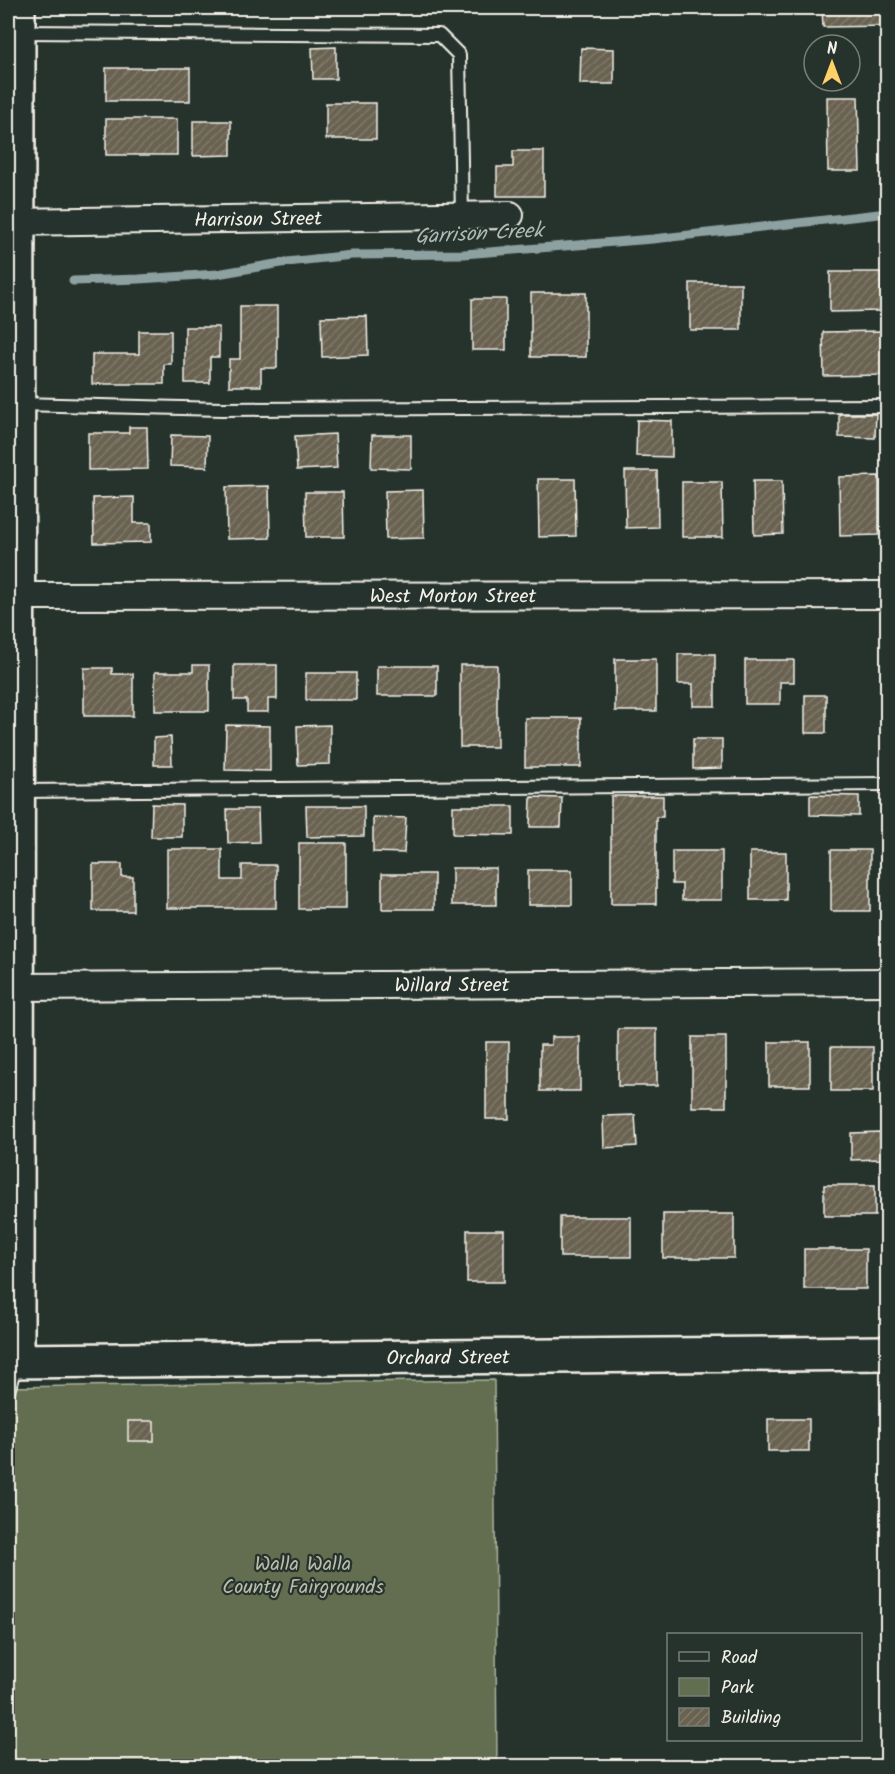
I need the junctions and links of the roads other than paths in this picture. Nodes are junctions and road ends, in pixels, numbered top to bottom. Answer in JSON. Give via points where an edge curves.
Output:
{"nodes":[{"id":1,"x":18,"y":20,"type":"edge"},
{"id":2,"x":510,"y":215,"type":"dead end"},
{"id":3,"x":462,"y":216,"type":"junction"},
{"id":4,"x":13,"y":222,"type":"edge"},
{"id":5,"x":13,"y":331,"type":"edge"},
{"id":6,"x":18,"y":404,"type":"junction"},
{"id":7,"x":888,"y":406,"type":"edge"},
{"id":8,"x":888,"y":595,"type":"edge"},
{"id":9,"x":18,"y":596,"type":"junction"},
{"id":10,"x":888,"y":784,"type":"edge"},
{"id":11,"x":17,"y":791,"type":"junction"},
{"id":12,"x":888,"y":982,"type":"edge"},
{"id":13,"x":12,"y":987,"type":"edge"},
{"id":14,"x":888,"y":1353,"type":"edge"},
{"id":15,"x":12,"y":1361,"type":"edge"},
{"id":16,"x":8,"y":1392,"type":"edge"}],
"edges":[{"from":1,"to":3,"type":"lane","via":[[439,35],[459,55]]},
{"from":1,"to":4,"type":"street"},
{"from":2,"to":3,"type":"street","name":"Harrison Street"},
{"from":3,"to":4,"type":"street","name":"Harrison Street"},
{"from":4,"to":5,"type":"street"},
{"from":5,"to":6,"type":"street"},
{"from":6,"to":7,"type":"lane","via":[[222,408]]},
{"from":6,"to":9,"type":"street"},
{"from":8,"to":9,"type":"street","name":"West Morton Street"},
{"from":9,"to":11,"type":"street"},
{"from":10,"to":11,"type":"lane"},
{"from":11,"to":13,"type":"street"},
{"from":12,"to":13,"type":"street","name":"Willard Street"},
{"from":13,"to":15,"type":"street"},
{"from":14,"to":15,"type":"street","name":"Orchard Street"},
{"from":15,"to":16,"type":"lane"}]}
